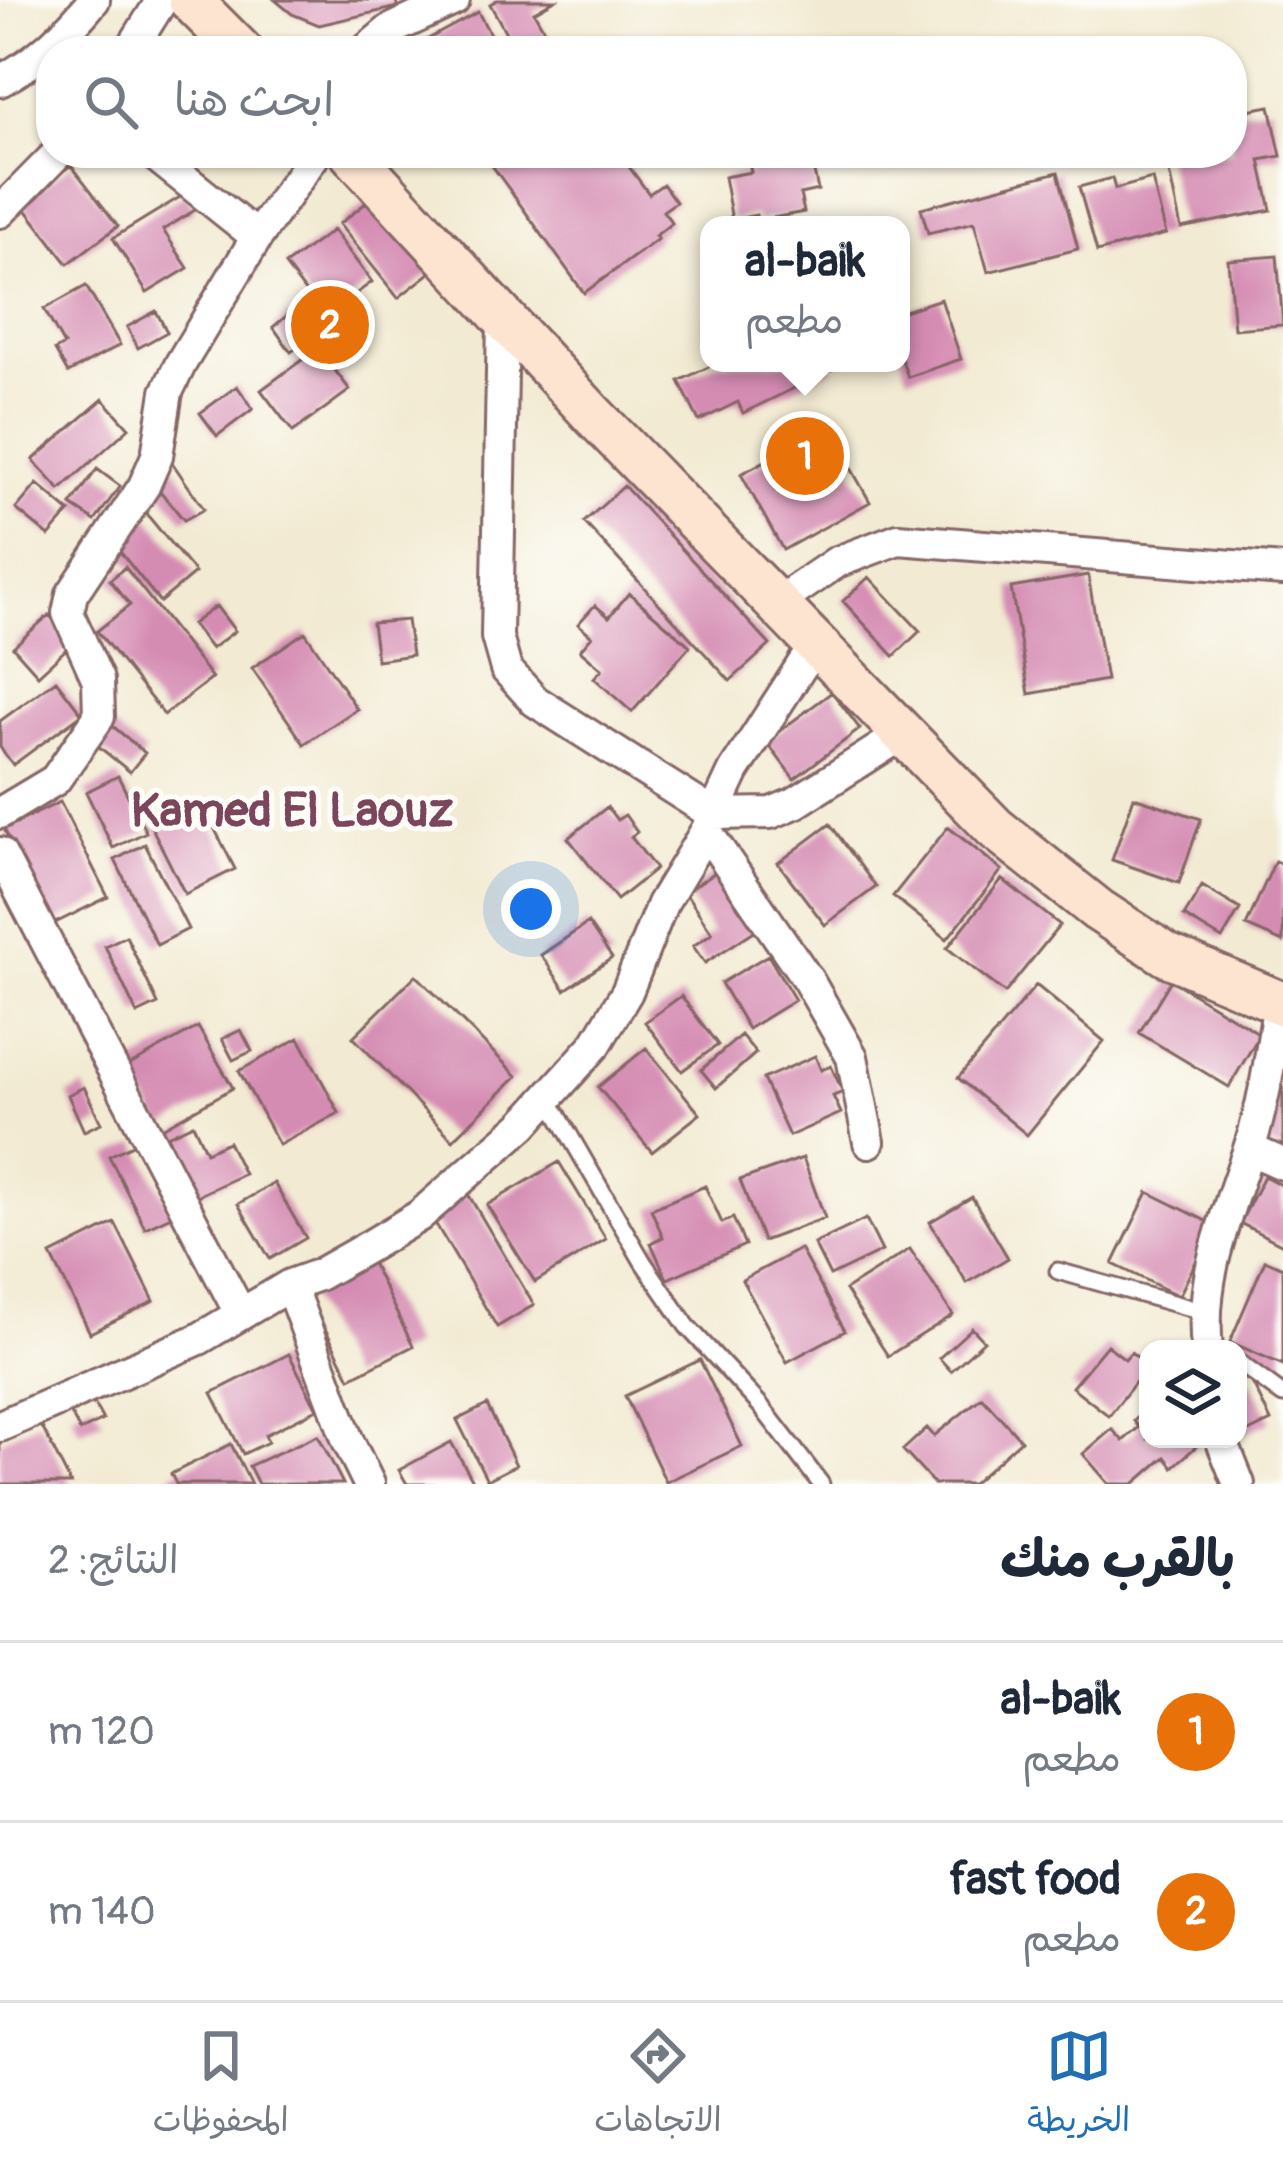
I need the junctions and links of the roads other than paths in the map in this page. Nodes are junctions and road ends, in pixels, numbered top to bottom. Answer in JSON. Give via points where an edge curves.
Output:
{"nodes":[{"id":1,"x":94,"y":0,"type":"edge"},
{"id":2,"x":162,"y":0,"type":"edge"},
{"id":3,"x":190,"y":0,"type":"edge"},
{"id":4,"x":454,"y":0,"type":"edge"},
{"id":5,"x":62,"y":36,"type":"edge"},
{"id":6,"x":139,"y":36,"type":"edge"},
{"id":7,"x":226,"y":36,"type":"edge"},
{"id":8,"x":384,"y":36,"type":"edge"},
{"id":9,"x":36,"y":60,"type":"edge"},
{"id":10,"x":0,"y":80,"type":"edge"},
{"id":11,"x":43,"y":168,"type":"edge"},
{"id":12,"x":171,"y":168,"type":"edge"},
{"id":13,"x":305,"y":168,"type":"edge"},
{"id":14,"x":365,"y":168,"type":"edge"},
{"id":15,"x":0,"y":212,"type":"edge"},
{"id":16,"x":257,"y":237,"type":"junction"},
{"id":17,"x":503,"y":319,"type":"junction"},
{"id":18,"x":1283,"y":569,"type":"edge"},
{"id":19,"x":777,"y":603,"type":"junction"},
{"id":20,"x":814,"y":645,"type":"junction"},
{"id":21,"x":903,"y":734,"type":"junction"},
{"id":22,"x":0,"y":813,"type":"edge"},
{"id":23,"x":709,"y":823,"type":"junction"},
{"id":24,"x":0,"y":853,"type":"edge"},
{"id":25,"x":1281,"y":1003,"type":"edge"},
{"id":26,"x":548,"y":1098,"type":"junction"},
{"id":27,"x":868,"y":1142,"type":"dead end"},
{"id":28,"x":1250,"y":1149,"type":"junction"},
{"id":29,"x":1283,"y":1164,"type":"edge"},
{"id":30,"x":1058,"y":1271,"type":"dead end"},
{"id":31,"x":290,"y":1285,"type":"junction"},
{"id":32,"x":239,"y":1312,"type":"junction"},
{"id":33,"x":1210,"y":1337,"type":"edge"},
{"id":34,"x":1247,"y":1369,"type":"edge"},
{"id":35,"x":1283,"y":1395,"type":"edge"},
{"id":36,"x":0,"y":1426,"type":"edge"},
{"id":37,"x":1225,"y":1448,"type":"edge"},
{"id":38,"x":369,"y":1484,"type":"edge"},
{"id":39,"x":821,"y":1484,"type":"edge"},
{"id":40,"x":1239,"y":1484,"type":"edge"}],
"edges":[{"from":1,"to":5,"type":"street"},
{"from":2,"to":6,"type":"street"},
{"from":3,"to":7,"type":"main road"},
{"from":4,"to":8,"type":"street"},
{"from":9,"to":10,"type":"street"},
{"from":11,"to":15,"type":"street"},
{"from":12,"to":16,"type":"street"},
{"from":13,"to":16,"type":"street"},
{"from":14,"to":17,"type":"main road"},
{"from":16,"to":22,"type":"street","via":[[167,392],[145,486],[72,594],[68,613],[98,680],[99,717],[56,780]]},
{"from":17,"to":19,"type":"main road"},
{"from":17,"to":23,"type":"street","via":[[499,656],[535,701]]},
{"from":18,"to":19,"type":"street","via":[[898,539],[837,562]]},
{"from":19,"to":20,"type":"main road"},
{"from":20,"to":21,"type":"main road"},
{"from":20,"to":23,"type":"street"},
{"from":21,"to":23,"type":"street","via":[[795,803]]},
{"from":21,"to":25,"type":"main road","via":[[995,828],[1098,910],[1167,955]]},
{"from":23,"to":26,"type":"street","via":[[662,904],[627,992],[596,1044]]},
{"from":23,"to":27,"type":"street","via":[[852,1057]]},
{"from":24,"to":32,"type":"street"},
{"from":25,"to":28,"type":"street"},
{"from":26,"to":31,"type":"street","via":[[419,1216]]},
{"from":26,"to":39,"type":"lane","via":[[687,1326]]},
{"from":28,"to":29,"type":"street"},
{"from":28,"to":33,"type":"street","via":[[1219,1228]]},
{"from":30,"to":33,"type":"lane"},
{"from":31,"to":32,"type":"street"},
{"from":31,"to":38,"type":"street"},
{"from":32,"to":36,"type":"street","via":[[199,1339]]},
{"from":34,"to":35,"type":"lane"},
{"from":37,"to":40,"type":"street"}]}
